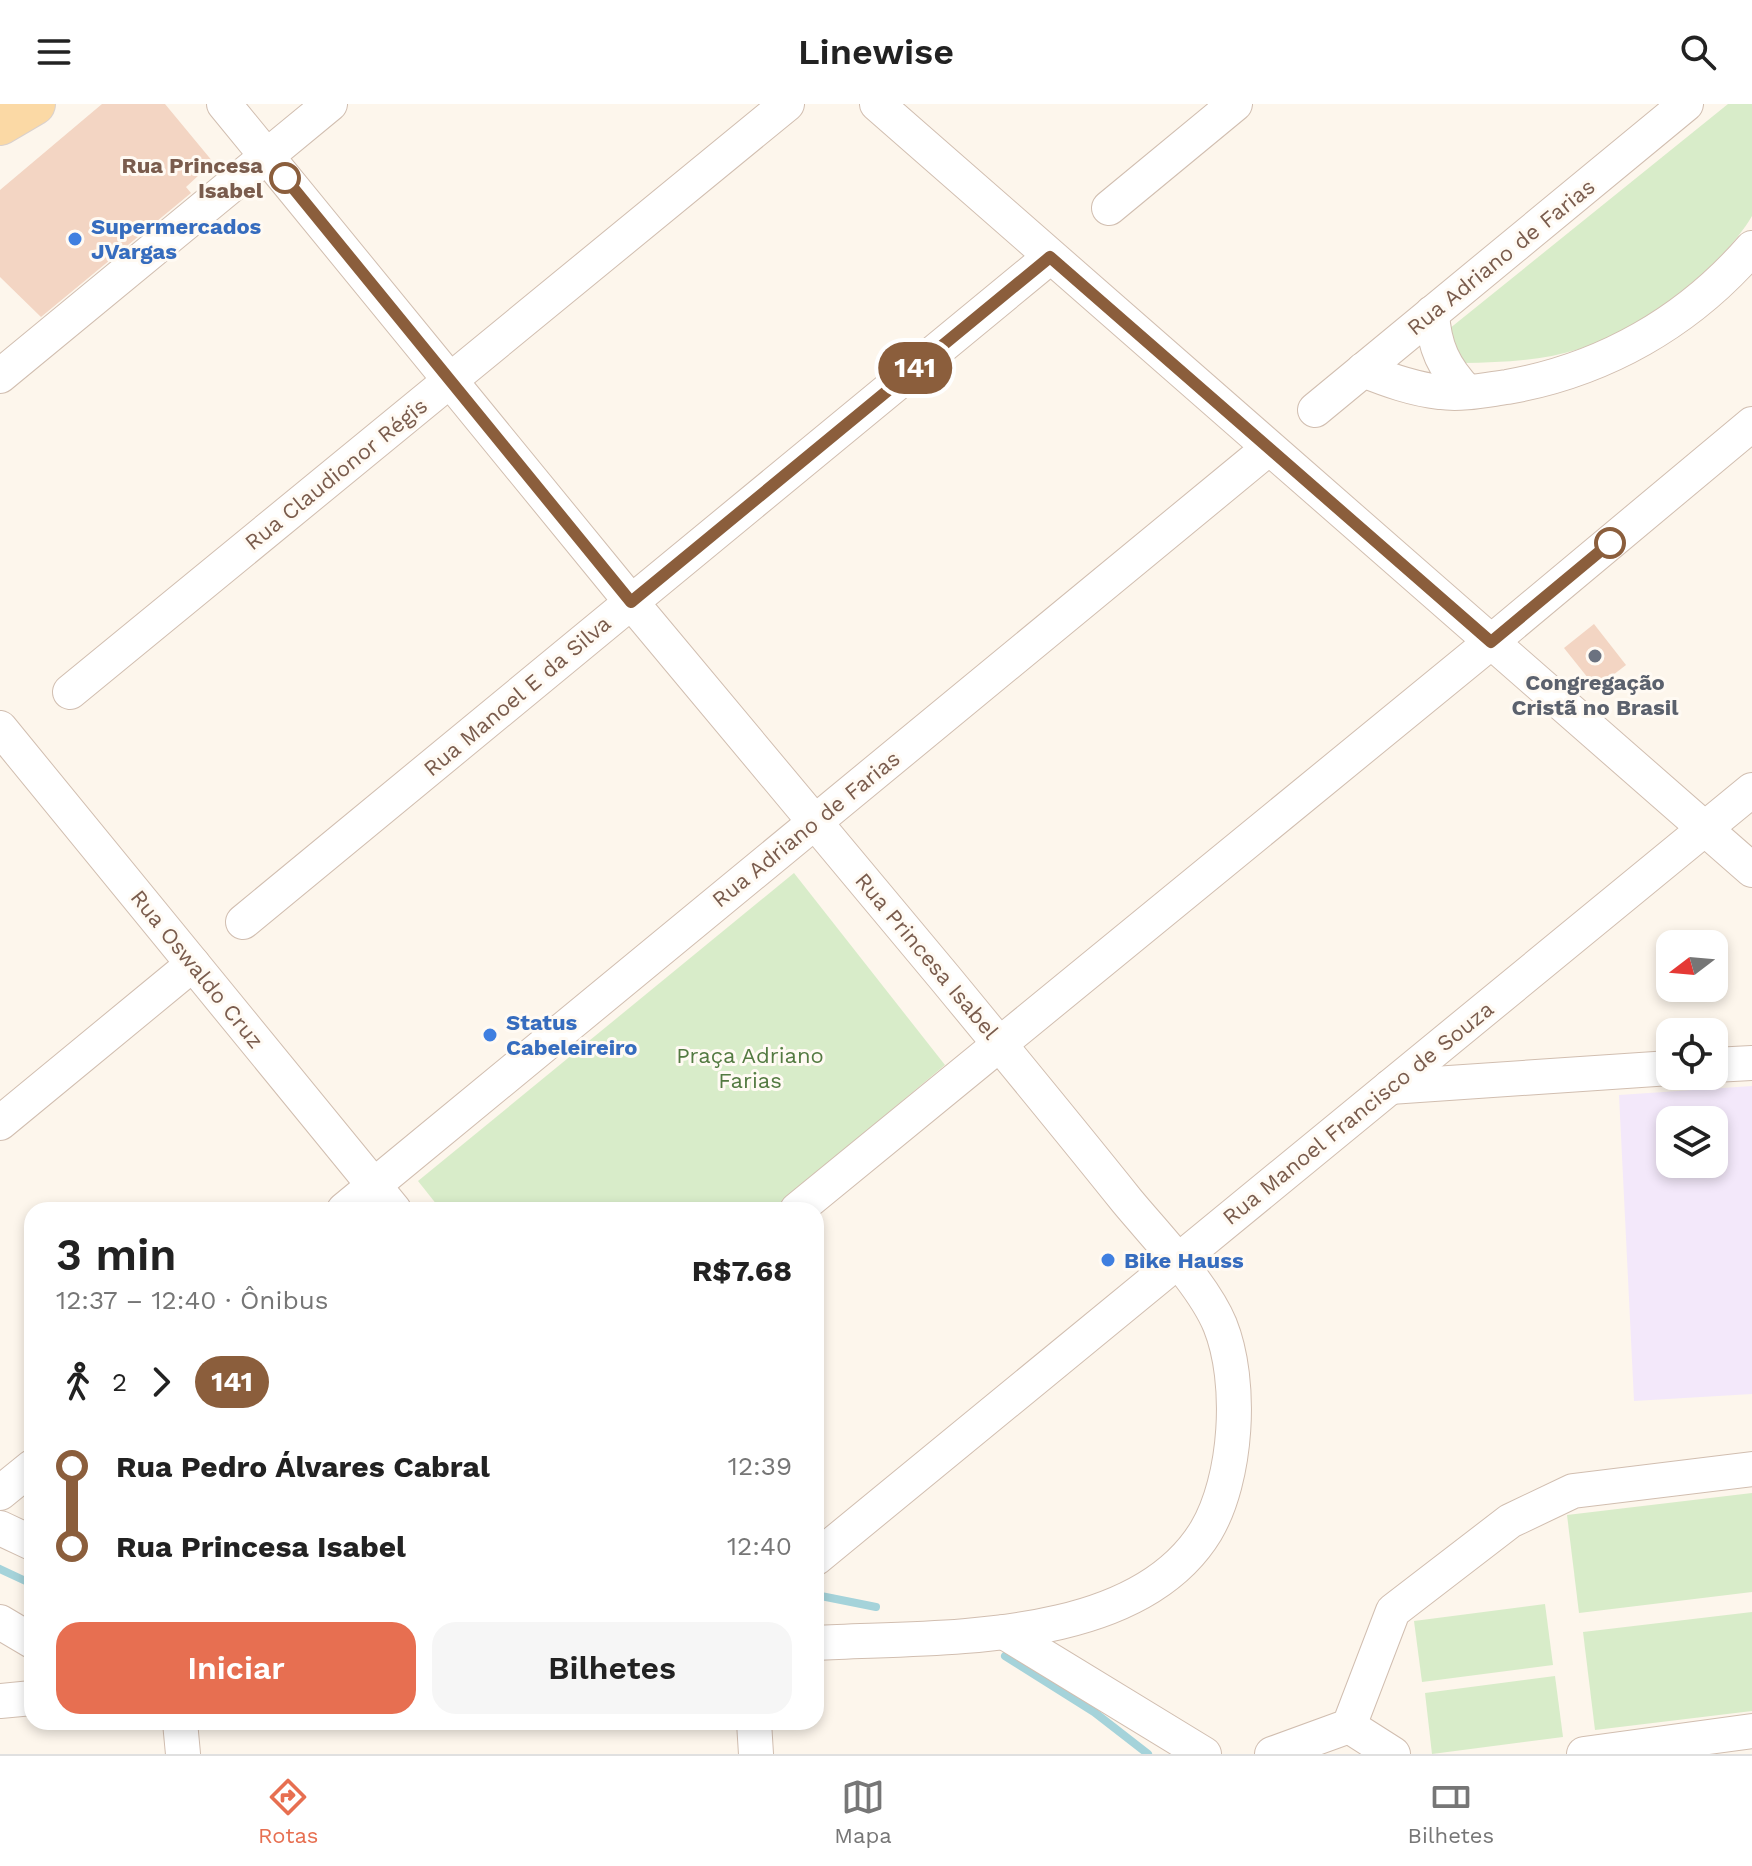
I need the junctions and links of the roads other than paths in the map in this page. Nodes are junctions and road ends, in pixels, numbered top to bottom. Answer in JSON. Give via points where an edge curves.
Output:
{"nodes":[{"id":1,"x":34,"y":104,"type":"edge"},
{"id":2,"x":224,"y":104,"type":"edge"},
{"id":3,"x":330,"y":104,"type":"edge"},
{"id":4,"x":787,"y":104,"type":"edge"},
{"id":5,"x":877,"y":104,"type":"edge"},
{"id":6,"x":1235,"y":104,"type":"edge"},
{"id":7,"x":1686,"y":104,"type":"edge"},
{"id":8,"x":0,"y":124,"type":"edge"},
{"id":9,"x":266,"y":155,"type":"junction"},
{"id":10,"x":1109,"y":208,"type":"dead end"},
{"id":11,"x":1752,"y":248,"type":"edge"},
{"id":12,"x":1050,"y":257,"type":"junction"},
{"id":13,"x":1432,"y":313,"type":"junction"},
{"id":14,"x":1363,"y":370,"type":"junction"},
{"id":15,"x":0,"y":376,"type":"edge"},
{"id":16,"x":451,"y":380,"type":"junction"},
{"id":17,"x":1467,"y":392,"type":"junction"},
{"id":18,"x":1315,"y":410,"type":"dead end"},
{"id":19,"x":1752,"y":424,"type":"edge"},
{"id":20,"x":1269,"y":448,"type":"junction"},
{"id":21,"x":631,"y":602,"type":"junction"},
{"id":22,"x":1491,"y":642,"type":"junction"},
{"id":23,"x":70,"y":692,"type":"dead end"},
{"id":24,"x":4,"y":740,"type":"edge"},
{"id":25,"x":1752,"y":790,"type":"edge"},
{"id":26,"x":816,"y":821,"type":"junction"},
{"id":27,"x":1705,"y":829,"type":"junction"},
{"id":28,"x":1752,"y":870,"type":"edge"},
{"id":29,"x":243,"y":922,"type":"dead end"},
{"id":30,"x":193,"y":964,"type":"junction"},
{"id":31,"x":999,"y":1044,"type":"junction"},
{"id":32,"x":1752,"y":1063,"type":"edge"},
{"id":33,"x":1728,"y":1064,"type":"edge"},
{"id":34,"x":1656,"y":1069,"type":"edge"},
{"id":35,"x":1390,"y":1087,"type":"junction"},
{"id":36,"x":0,"y":1123,"type":"edge"},
{"id":37,"x":384,"y":1198,"type":"edge"},
{"id":38,"x":807,"y":1202,"type":"edge"},
{"id":39,"x":1177,"y":1262,"type":"junction"},
{"id":40,"x":1752,"y":1469,"type":"edge"},
{"id":41,"x":24,"y":1474,"type":"edge"},
{"id":42,"x":0,"y":1493,"type":"edge"},
{"id":43,"x":0,"y":1528,"type":"edge"},
{"id":44,"x":24,"y":1539,"type":"edge"},
{"id":45,"x":824,"y":1551,"type":"edge"},
{"id":46,"x":0,"y":1622,"type":"edge"},
{"id":47,"x":1004,"y":1632,"type":"junction"},
{"id":48,"x":24,"y":1636,"type":"edge"},
{"id":49,"x":824,"y":1643,"type":"edge"},
{"id":50,"x":24,"y":1699,"type":"edge"},
{"id":51,"x":0,"y":1701,"type":"edge"},
{"id":52,"x":1349,"y":1726,"type":"junction"},
{"id":53,"x":181,"y":1730,"type":"edge"},
{"id":54,"x":754,"y":1730,"type":"edge"},
{"id":55,"x":1752,"y":1731,"type":"edge"},
{"id":56,"x":183,"y":1754,"type":"edge"},
{"id":57,"x":756,"y":1754,"type":"edge"},
{"id":58,"x":1204,"y":1754,"type":"edge"},
{"id":59,"x":1272,"y":1754,"type":"edge"},
{"id":60,"x":1393,"y":1754,"type":"edge"},
{"id":61,"x":1584,"y":1754,"type":"edge"}],
"edges":[{"from":1,"to":8,"type":"main road"},
{"from":2,"to":9,"type":"street","name":"Rua Princesa Isabel"},
{"from":3,"to":9,"type":"street"},
{"from":4,"to":16,"type":"street","name":"Rua Claudionor Régis"},
{"from":5,"to":12,"type":"street"},
{"from":6,"to":10,"type":"street"},
{"from":7,"to":13,"type":"street","name":"Rua Adriano de Farias"},
{"from":9,"to":15,"type":"street"},
{"from":9,"to":16,"type":"street","name":"Rua Princesa Isabel"},
{"from":11,"to":17,"type":"street","via":[[1705,296],[1644,339],[1557,377]]},
{"from":12,"to":20,"type":"street"},
{"from":12,"to":21,"type":"street","name":"Rua Manoel E da Silva"},
{"from":13,"to":14,"type":"street","name":"Rua Adriano de Farias"},
{"from":13,"to":17,"type":"street","via":[[1442,363]]},
{"from":14,"to":17,"type":"street","via":[[1419,389]]},
{"from":14,"to":18,"type":"street","name":"Rua Adriano de Farias"},
{"from":16,"to":21,"type":"street","name":"Rua Princesa Isabel"},
{"from":16,"to":23,"type":"street","name":"Rua Claudionor Régis"},
{"from":19,"to":22,"type":"street"},
{"from":20,"to":22,"type":"street"},
{"from":20,"to":26,"type":"street","name":"Rua Adriano de Farias"},
{"from":21,"to":26,"type":"street","name":"Rua Princesa Isabel"},
{"from":21,"to":29,"type":"street","name":"Rua Manoel E da Silva"},
{"from":22,"to":27,"type":"street"},
{"from":22,"to":31,"type":"street"},
{"from":24,"to":30,"type":"street","name":"Rua Oswaldo Cruz"},
{"from":25,"to":27,"type":"street","name":"Rua Manoel Francisco de Souza"},
{"from":26,"to":31,"type":"street","name":"Rua Princesa Isabel"},
{"from":26,"to":37,"type":"street","name":"Rua Adriano de Farias"},
{"from":27,"to":28,"type":"street"},
{"from":27,"to":35,"type":"street","name":"Rua Manoel Francisco de Souza"},
{"from":30,"to":36,"type":"street"},
{"from":30,"to":37,"type":"street","name":"Rua Oswaldo Cruz"},
{"from":31,"to":38,"type":"street"},
{"from":31,"to":39,"type":"street","name":"Rua Princesa Isabel"},
{"from":32,"to":33,"type":"street"},
{"from":34,"to":35,"type":"street"},
{"from":35,"to":39,"type":"street","name":"Rua Manoel Francisco de Souza"},
{"from":39,"to":45,"type":"street","name":"Rua Manoel Francisco de Souza"},
{"from":39,"to":47,"type":"street","name":"Rua Princesa Isabel","via":[[1217,1319],[1230,1367],[1233,1434],[1207,1528],[1174,1567],[1125,1600],[1088,1616]]},
{"from":40,"to":52,"type":"street","via":[[1573,1491],[1510,1521],[1393,1611]]},
{"from":41,"to":42,"type":"street"},
{"from":43,"to":44,"type":"street"},
{"from":46,"to":48,"type":"street"},
{"from":47,"to":49,"type":"street","name":"Rua Princesa Isabel"},
{"from":47,"to":58,"type":"street"},
{"from":50,"to":51,"type":"street"},
{"from":52,"to":59,"type":"street"},
{"from":52,"to":60,"type":"street"},
{"from":53,"to":56,"type":"street"},
{"from":54,"to":57,"type":"street"},
{"from":55,"to":61,"type":"street"}]}
